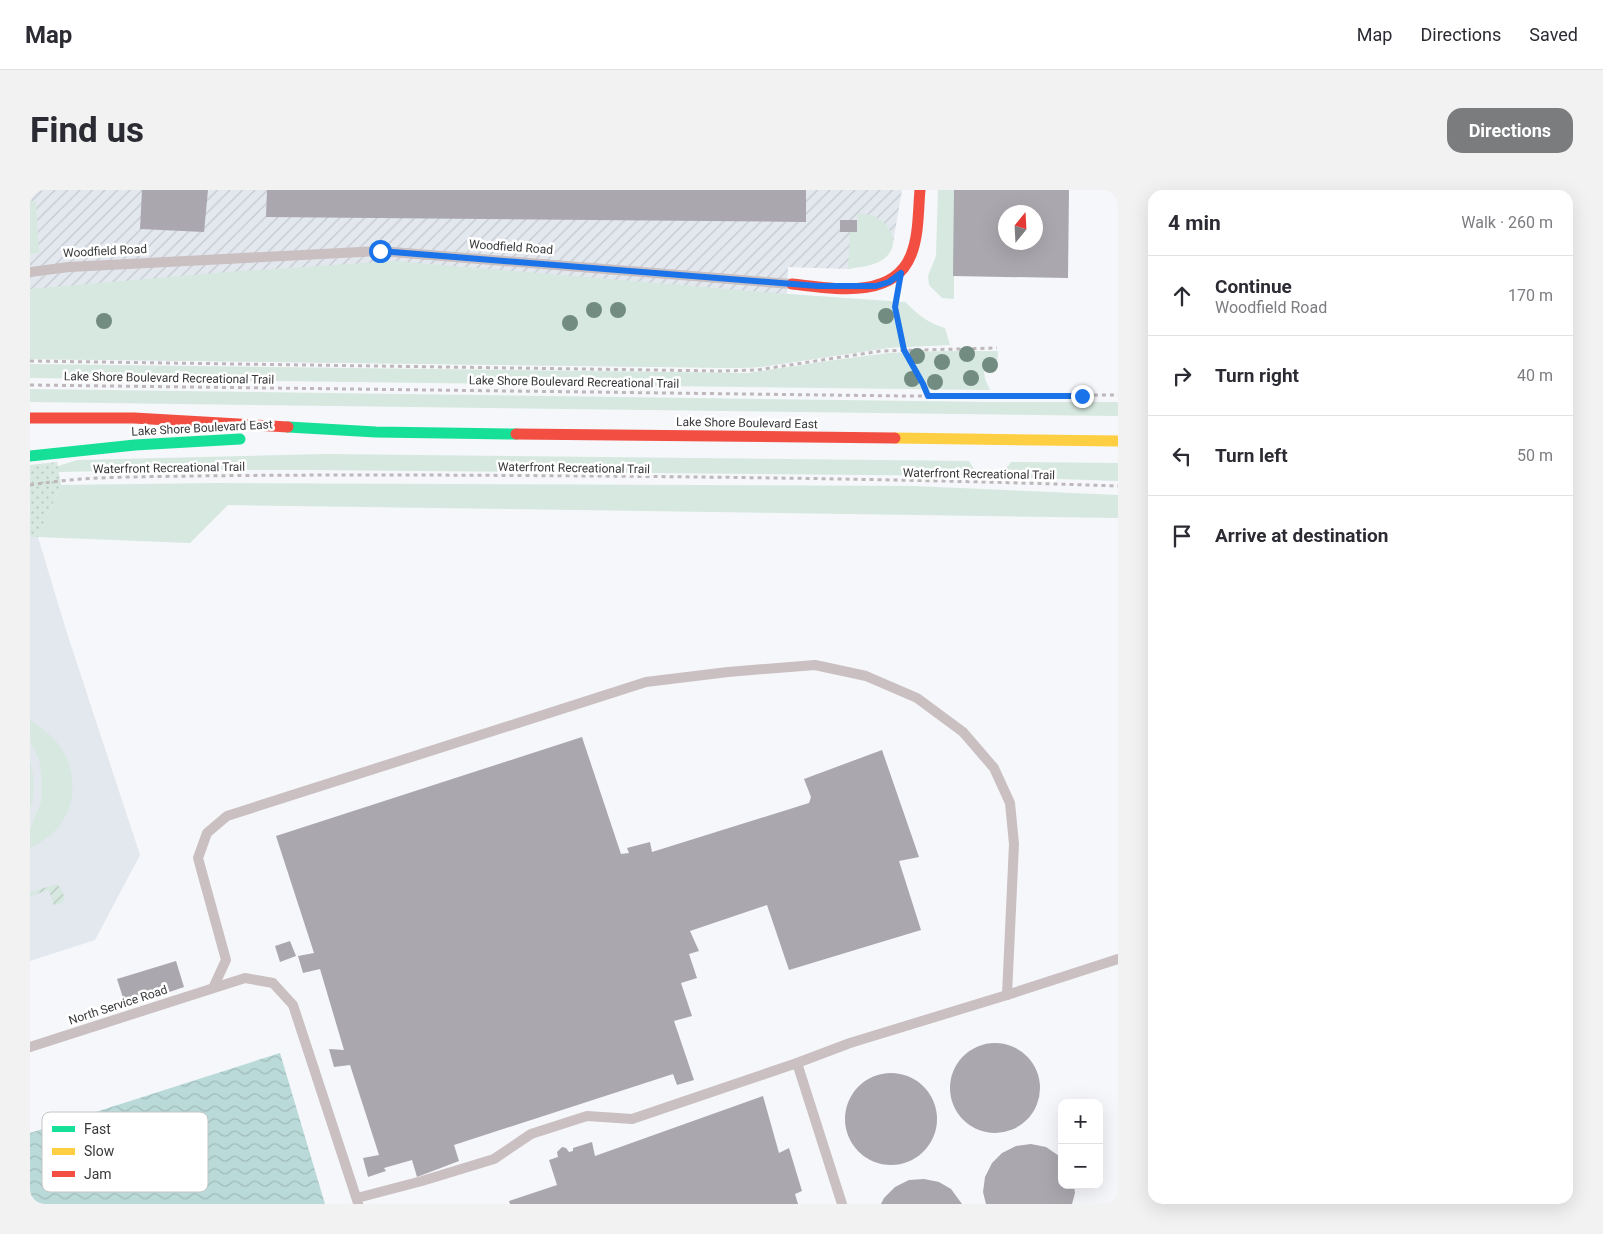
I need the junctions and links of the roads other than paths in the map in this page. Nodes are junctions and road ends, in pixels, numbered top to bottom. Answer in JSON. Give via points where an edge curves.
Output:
{"nodes":[{"id":1,"x":920,"y":190,"type":"edge"},
{"id":2,"x":30,"y":272,"type":"edge"},
{"id":3,"x":792,"y":284,"type":"joint"},
{"id":4,"x":30,"y":418,"type":"edge"},
{"id":5,"x":376,"y":432,"type":"junction"},
{"id":6,"x":270,"y":438,"type":"dead end"},
{"id":7,"x":251,"y":439,"type":"dead end"},
{"id":8,"x":1118,"y":441,"type":"edge"},
{"id":9,"x":30,"y":456,"type":"edge"},
{"id":10,"x":1118,"y":959,"type":"edge"},
{"id":11,"x":213,"y":988,"type":"junction"},
{"id":12,"x":1008,"y":995,"type":"junction"},
{"id":13,"x":30,"y":1046,"type":"edge"},
{"id":14,"x":797,"y":1063,"type":"junction"},
{"id":15,"x":358,"y":1201,"type":"edge"},
{"id":16,"x":842,"y":1204,"type":"edge"}],
"edges":[{"from":1,"to":3,"type":"main road","name":"Woodfield Road","via":[[912,252],[901,273],[889,282],[876,286],[844,287]]},
{"from":2,"to":3,"type":"lane","name":"Woodfield Road","via":[[78,266],[380,251]]},
{"from":4,"to":5,"type":"main road","name":"Lake Shore Boulevard East","via":[[134,418]]},
{"from":5,"to":6,"type":"main road","name":"Lake Shore Boulevard East"},
{"from":5,"to":8,"type":"main road","name":"Lake Shore Boulevard East"},
{"from":7,"to":9,"type":"main road","name":"Lake Shore Boulevard East","via":[[135,445]]},
{"from":10,"to":12,"type":"lane"},
{"from":11,"to":12,"type":"lane","via":[[226,960],[198,858],[207,833],[227,816],[646,682],[815,665],[866,676],[918,698],[963,732],[994,768],[1010,803],[1014,844]]},
{"from":11,"to":13,"type":"lane","name":"North Service Road"},
{"from":11,"to":15,"type":"lane","name":"North Service Road","via":[[245,978],[273,983],[293,1004]]},
{"from":12,"to":14,"type":"lane","via":[[850,1043]]},
{"from":14,"to":15,"type":"lane","via":[[632,1119],[587,1116],[531,1134],[494,1158]]},
{"from":14,"to":16,"type":"lane"}]}
